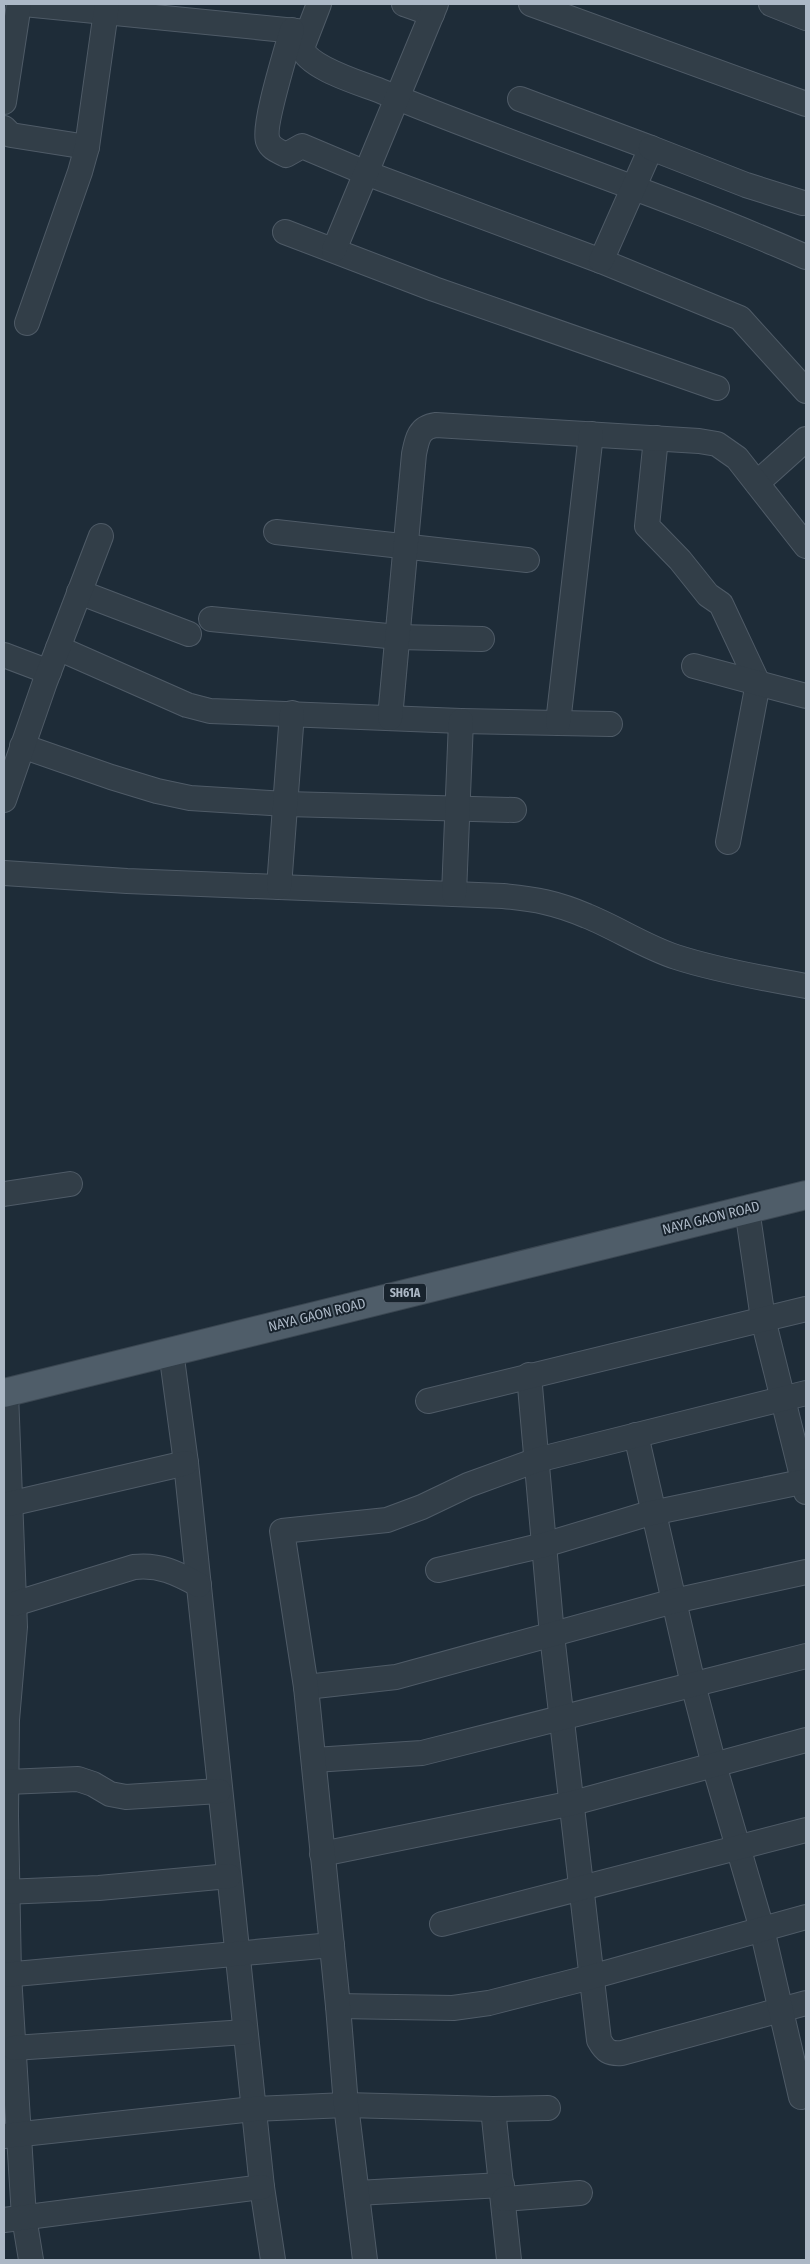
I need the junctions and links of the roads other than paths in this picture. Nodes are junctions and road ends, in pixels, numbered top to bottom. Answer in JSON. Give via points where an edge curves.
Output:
{"nodes":[{"id":1,"x":19,"y":4,"type":"edge"},
{"id":2,"x":24,"y":4,"type":"edge"},
{"id":3,"x":319,"y":4,"type":"edge"},
{"id":4,"x":404,"y":4,"type":"edge"},
{"id":5,"x":531,"y":4,"type":"edge"},
{"id":6,"x":771,"y":4,"type":"edge"},
{"id":7,"x":106,"y":8,"type":"edge"},
{"id":8,"x":434,"y":9,"type":"edge"},
{"id":9,"x":806,"y":18,"type":"edge"},
{"id":10,"x":296,"y":36,"type":"junction"},
{"id":11,"x":398,"y":98,"type":"junction"},
{"id":12,"x":520,"y":100,"type":"dead end"},
{"id":13,"x":4,"y":102,"type":"edge"},
{"id":14,"x":806,"y":104,"type":"edge"},
{"id":15,"x":4,"y":128,"type":"edge"},
{"id":16,"x":86,"y":147,"type":"junction"},
{"id":17,"x":651,"y":148,"type":"junction"},
{"id":18,"x":366,"y":173,"type":"junction"},
{"id":19,"x":634,"y":187,"type":"junction"},
{"id":20,"x":803,"y":203,"type":"dead end"},
{"id":21,"x":285,"y":232,"type":"dead end"},
{"id":22,"x":334,"y":250,"type":"junction"},
{"id":23,"x":806,"y":256,"type":"edge"},
{"id":24,"x":601,"y":261,"type":"junction"},
{"id":25,"x":27,"y":323,"type":"dead end"},
{"id":26,"x":717,"y":388,"type":"dead end"},
{"id":27,"x":806,"y":391,"type":"edge"},
{"id":28,"x":591,"y":434,"type":"junction"},
{"id":29,"x":656,"y":438,"type":"junction"},
{"id":30,"x":806,"y":439,"type":"edge"},
{"id":31,"x":757,"y":483,"type":"junction"},
{"id":32,"x":276,"y":532,"type":"dead end"},
{"id":33,"x":101,"y":536,"type":"dead end"},
{"id":34,"x":806,"y":546,"type":"edge"},
{"id":35,"x":406,"y":548,"type":"junction"},
{"id":36,"x":526,"y":560,"type":"dead end"},
{"id":37,"x":80,"y":592,"type":"junction"},
{"id":38,"x":211,"y":619,"type":"dead end"},
{"id":39,"x":189,"y":634,"type":"dead end"},
{"id":40,"x":398,"y":636,"type":"junction"},
{"id":41,"x":482,"y":639,"type":"dead end"},
{"id":42,"x":58,"y":648,"type":"junction"},
{"id":43,"x":4,"y":655,"type":"edge"},
{"id":44,"x":694,"y":666,"type":"dead end"},
{"id":45,"x":49,"y":672,"type":"junction"},
{"id":46,"x":758,"y":683,"type":"junction"},
{"id":47,"x":806,"y":696,"type":"edge"},
{"id":48,"x":292,"y":713,"type":"junction"},
{"id":49,"x":390,"y":718,"type":"junction"},
{"id":50,"x":461,"y":721,"type":"junction"},
{"id":51,"x":558,"y":723,"type":"junction"},
{"id":52,"x":610,"y":724,"type":"dead end"},
{"id":53,"x":22,"y":746,"type":"junction"},
{"id":54,"x":4,"y":800,"type":"edge"},
{"id":55,"x":286,"y":804,"type":"junction"},
{"id":56,"x":457,"y":808,"type":"junction"},
{"id":57,"x":514,"y":810,"type":"dead end"},
{"id":58,"x":728,"y":842,"type":"dead end"},
{"id":59,"x":4,"y":873,"type":"edge"},
{"id":60,"x":279,"y":887,"type":"junction"},
{"id":61,"x":454,"y":894,"type":"junction"},
{"id":62,"x":806,"y":986,"type":"edge"},
{"id":63,"x":70,"y":1184,"type":"dead end"},
{"id":64,"x":4,"y":1194,"type":"edge"},
{"id":65,"x":806,"y":1195,"type":"edge"},
{"id":66,"x":747,"y":1209,"type":"junction"},
{"id":67,"x":806,"y":1309,"type":"edge"},
{"id":68,"x":763,"y":1319,"type":"junction"},
{"id":69,"x":171,"y":1351,"type":"junction"},
{"id":70,"x":529,"y":1375,"type":"junction"},
{"id":71,"x":5,"y":1393,"type":"edge"},
{"id":72,"x":806,"y":1393,"type":"edge"},
{"id":73,"x":782,"y":1398,"type":"junction"},
{"id":74,"x":428,"y":1401,"type":"dead end"},
{"id":75,"x":636,"y":1435,"type":"junction"},
{"id":76,"x":536,"y":1460,"type":"junction"},
{"id":77,"x":186,"y":1463,"type":"junction"},
{"id":78,"x":805,"y":1485,"type":"edge"},
{"id":79,"x":9,"y":1504,"type":"junction"},
{"id":80,"x":654,"y":1513,"type":"junction"},
{"id":81,"x":544,"y":1545,"type":"junction"},
{"id":82,"x":438,"y":1570,"type":"dead end"},
{"id":83,"x":806,"y":1572,"type":"edge"},
{"id":84,"x":199,"y":1584,"type":"junction"},
{"id":85,"x":674,"y":1600,"type":"junction"},
{"id":86,"x":11,"y":1619,"type":"edge"},
{"id":87,"x":552,"y":1635,"type":"junction"},
{"id":88,"x":806,"y":1656,"type":"edge"},
{"id":89,"x":693,"y":1684,"type":"junction"},
{"id":90,"x":306,"y":1687,"type":"junction"},
{"id":91,"x":562,"y":1716,"type":"junction"},
{"id":92,"x":5,"y":1720,"type":"edge"},
{"id":93,"x":806,"y":1740,"type":"edge"},
{"id":94,"x":314,"y":1760,"type":"junction"},
{"id":95,"x":714,"y":1765,"type":"junction"},
{"id":96,"x":7,"y":1782,"type":"junction"},
{"id":97,"x":219,"y":1792,"type":"junction"},
{"id":98,"x":573,"y":1803,"type":"junction"},
{"id":99,"x":5,"y":1816,"type":"edge"},
{"id":100,"x":806,"y":1830,"type":"edge"},
{"id":101,"x":738,"y":1848,"type":"junction"},
{"id":102,"x":322,"y":1854,"type":"junction"},
{"id":103,"x":229,"y":1876,"type":"junction"},
{"id":104,"x":583,"y":1888,"type":"junction"},
{"id":105,"x":5,"y":1892,"type":"edge"},
{"id":106,"x":806,"y":1917,"type":"edge"},
{"id":107,"x":442,"y":1924,"type":"dead end"},
{"id":108,"x":762,"y":1929,"type":"junction"},
{"id":109,"x":332,"y":1946,"type":"junction"},
{"id":110,"x":237,"y":1955,"type":"junction"},
{"id":111,"x":6,"y":1975,"type":"edge"},
{"id":112,"x":591,"y":1977,"type":"junction"},
{"id":113,"x":806,"y":2003,"type":"edge"},
{"id":114,"x":338,"y":2006,"type":"junction"},
{"id":115,"x":780,"y":2010,"type":"junction"},
{"id":116,"x":245,"y":2032,"type":"junction"},
{"id":117,"x":14,"y":2048,"type":"junction"},
{"id":118,"x":801,"y":2097,"type":"dead end"},
{"id":119,"x":346,"y":2105,"type":"junction"},
{"id":120,"x":548,"y":2108,"type":"dead end"},
{"id":121,"x":254,"y":2109,"type":"junction"},
{"id":122,"x":493,"y":2109,"type":"junction"},
{"id":123,"x":11,"y":2135,"type":"edge"},
{"id":124,"x":262,"y":2187,"type":"junction"},
{"id":125,"x":503,"y":2192,"type":"junction"},
{"id":126,"x":357,"y":2193,"type":"junction"},
{"id":127,"x":580,"y":2193,"type":"dead end"},
{"id":128,"x":14,"y":2218,"type":"edge"},
{"id":129,"x":31,"y":2260,"type":"edge"},
{"id":130,"x":273,"y":2260,"type":"edge"},
{"id":131,"x":365,"y":2260,"type":"edge"},
{"id":132,"x":509,"y":2260,"type":"edge"}],
"edges":[{"from":1,"to":13,"type":"street"},
{"from":2,"to":7,"type":"street"},
{"from":3,"to":10,"type":"street"},
{"from":4,"to":8,"type":"street"},
{"from":5,"to":14,"type":"street"},
{"from":6,"to":9,"type":"street"},
{"from":7,"to":10,"type":"street","via":[[264,27]]},
{"from":7,"to":16,"type":"street"},
{"from":8,"to":11,"type":"street"},
{"from":10,"to":11,"type":"street","via":[[312,61]]},
{"from":10,"to":18,"type":"street","via":[[268,122],[267,140],[273,148],[286,155],[302,146]]},
{"from":11,"to":18,"type":"street"},
{"from":11,"to":19,"type":"street"},
{"from":12,"to":17,"type":"street"},
{"from":15,"to":16,"type":"street","via":[[11,135]]},
{"from":16,"to":25,"type":"street"},
{"from":17,"to":19,"type":"street"},
{"from":17,"to":20,"type":"street"},
{"from":18,"to":22,"type":"street"},
{"from":18,"to":24,"type":"street"},
{"from":19,"to":23,"type":"street"},
{"from":19,"to":24,"type":"street"},
{"from":21,"to":22,"type":"street"},
{"from":22,"to":26,"type":"street","via":[[434,289]]},
{"from":24,"to":27,"type":"street","via":[[740,318]]},
{"from":28,"to":29,"type":"street"},
{"from":28,"to":35,"type":"street","via":[[428,426],[417,439],[414,454]]},
{"from":28,"to":51,"type":"street"},
{"from":29,"to":31,"type":"street","via":[[717,444],[737,458]]},
{"from":29,"to":46,"type":"street","via":[[647,526],[680,560],[708,596],[721,604]]},
{"from":30,"to":31,"type":"street"},
{"from":31,"to":34,"type":"street"},
{"from":32,"to":35,"type":"street"},
{"from":33,"to":37,"type":"street"},
{"from":35,"to":36,"type":"street"},
{"from":35,"to":40,"type":"street"},
{"from":37,"to":39,"type":"street"},
{"from":37,"to":42,"type":"street"},
{"from":38,"to":40,"type":"street"},
{"from":40,"to":41,"type":"street"},
{"from":40,"to":49,"type":"street"},
{"from":42,"to":45,"type":"street"},
{"from":42,"to":48,"type":"street","via":[[187,705],[210,711]]},
{"from":43,"to":45,"type":"street"},
{"from":44,"to":46,"type":"street"},
{"from":45,"to":53,"type":"street"},
{"from":46,"to":47,"type":"street"},
{"from":46,"to":58,"type":"street"},
{"from":48,"to":49,"type":"street"},
{"from":48,"to":55,"type":"street"},
{"from":49,"to":50,"type":"street"},
{"from":50,"to":51,"type":"street"},
{"from":50,"to":56,"type":"street"},
{"from":51,"to":52,"type":"street"},
{"from":53,"to":54,"type":"street"},
{"from":53,"to":55,"type":"street","via":[[157,791],[190,798]]},
{"from":55,"to":56,"type":"street"},
{"from":55,"to":60,"type":"street"},
{"from":56,"to":57,"type":"street"},
{"from":56,"to":61,"type":"street"},
{"from":59,"to":60,"type":"street"},
{"from":60,"to":61,"type":"street"},
{"from":61,"to":62,"type":"street","via":[[543,900],[588,916],[676,957]]},
{"from":63,"to":64,"type":"street"},
{"from":65,"to":66,"type":"main road","name":"NAYA GAON ROAD","number":"SH61A"},
{"from":66,"to":68,"type":"street"},
{"from":66,"to":69,"type":"main road","name":"NAYA GAON ROAD","number":"SH61A"},
{"from":67,"to":68,"type":"street"},
{"from":68,"to":70,"type":"street"},
{"from":68,"to":73,"type":"street"},
{"from":69,"to":71,"type":"main road","name":"NAYA GAON ROAD","number":"SH61A"},
{"from":69,"to":77,"type":"street"},
{"from":70,"to":74,"type":"street"},
{"from":70,"to":76,"type":"street"},
{"from":71,"to":79,"type":"street"},
{"from":72,"to":73,"type":"street"},
{"from":73,"to":75,"type":"street"},
{"from":73,"to":78,"type":"street"},
{"from":75,"to":76,"type":"street"},
{"from":75,"to":80,"type":"street"},
{"from":76,"to":81,"type":"street"},
{"from":76,"to":90,"type":"street","via":[[386,1520],[282,1531]]},
{"from":77,"to":79,"type":"street"},
{"from":77,"to":84,"type":"street"},
{"from":78,"to":80,"type":"street"},
{"from":79,"to":86,"type":"street"},
{"from":80,"to":81,"type":"street"},
{"from":80,"to":85,"type":"street"},
{"from":81,"to":82,"type":"street"},
{"from":81,"to":87,"type":"street"},
{"from":83,"to":85,"type":"street"},
{"from":84,"to":86,"type":"street","via":[[173,1571],[148,1565],[134,1567]]},
{"from":84,"to":97,"type":"street"},
{"from":85,"to":87,"type":"street"},
{"from":85,"to":89,"type":"street"},
{"from":86,"to":92,"type":"street"},
{"from":87,"to":90,"type":"street","via":[[396,1677]]},
{"from":87,"to":91,"type":"street"},
{"from":88,"to":89,"type":"street"},
{"from":89,"to":91,"type":"street"},
{"from":89,"to":95,"type":"street"},
{"from":90,"to":94,"type":"street"},
{"from":91,"to":94,"type":"street","via":[[422,1753]]},
{"from":91,"to":98,"type":"street"},
{"from":92,"to":96,"type":"street"},
{"from":93,"to":95,"type":"street"},
{"from":94,"to":102,"type":"street"},
{"from":95,"to":98,"type":"street"},
{"from":95,"to":101,"type":"street"},
{"from":96,"to":97,"type":"street","via":[[78,1779],[126,1798]]},
{"from":96,"to":99,"type":"street"},
{"from":97,"to":103,"type":"street"},
{"from":98,"to":102,"type":"street"},
{"from":98,"to":104,"type":"street"},
{"from":99,"to":105,"type":"street"},
{"from":100,"to":101,"type":"street"},
{"from":101,"to":104,"type":"street"},
{"from":101,"to":108,"type":"street"},
{"from":102,"to":109,"type":"street"},
{"from":103,"to":105,"type":"street","via":[[99,1888]]},
{"from":103,"to":110,"type":"street"},
{"from":104,"to":107,"type":"street"},
{"from":104,"to":112,"type":"street"},
{"from":105,"to":111,"type":"street"},
{"from":106,"to":108,"type":"street"},
{"from":108,"to":112,"type":"street"},
{"from":108,"to":115,"type":"street"},
{"from":109,"to":110,"type":"street"},
{"from":109,"to":114,"type":"street"},
{"from":110,"to":111,"type":"street"},
{"from":110,"to":116,"type":"street"},
{"from":111,"to":117,"type":"street"},
{"from":112,"to":114,"type":"street","via":[[472,2006]]},
{"from":112,"to":115,"type":"street","via":[[599,2040],[604,2050],[611,2054]]},
{"from":113,"to":115,"type":"street"},
{"from":114,"to":119,"type":"street"},
{"from":115,"to":118,"type":"street"},
{"from":116,"to":117,"type":"street"},
{"from":116,"to":121,"type":"street"},
{"from":117,"to":123,"type":"street"},
{"from":119,"to":121,"type":"street"},
{"from":119,"to":122,"type":"street"},
{"from":119,"to":126,"type":"street"},
{"from":120,"to":122,"type":"street"},
{"from":121,"to":123,"type":"street"},
{"from":121,"to":124,"type":"street"},
{"from":122,"to":125,"type":"street"},
{"from":123,"to":128,"type":"street"},
{"from":124,"to":128,"type":"street"},
{"from":124,"to":130,"type":"street"},
{"from":125,"to":126,"type":"street"},
{"from":125,"to":127,"type":"street"},
{"from":125,"to":132,"type":"street"},
{"from":126,"to":131,"type":"street"},
{"from":128,"to":129,"type":"street"}]}
